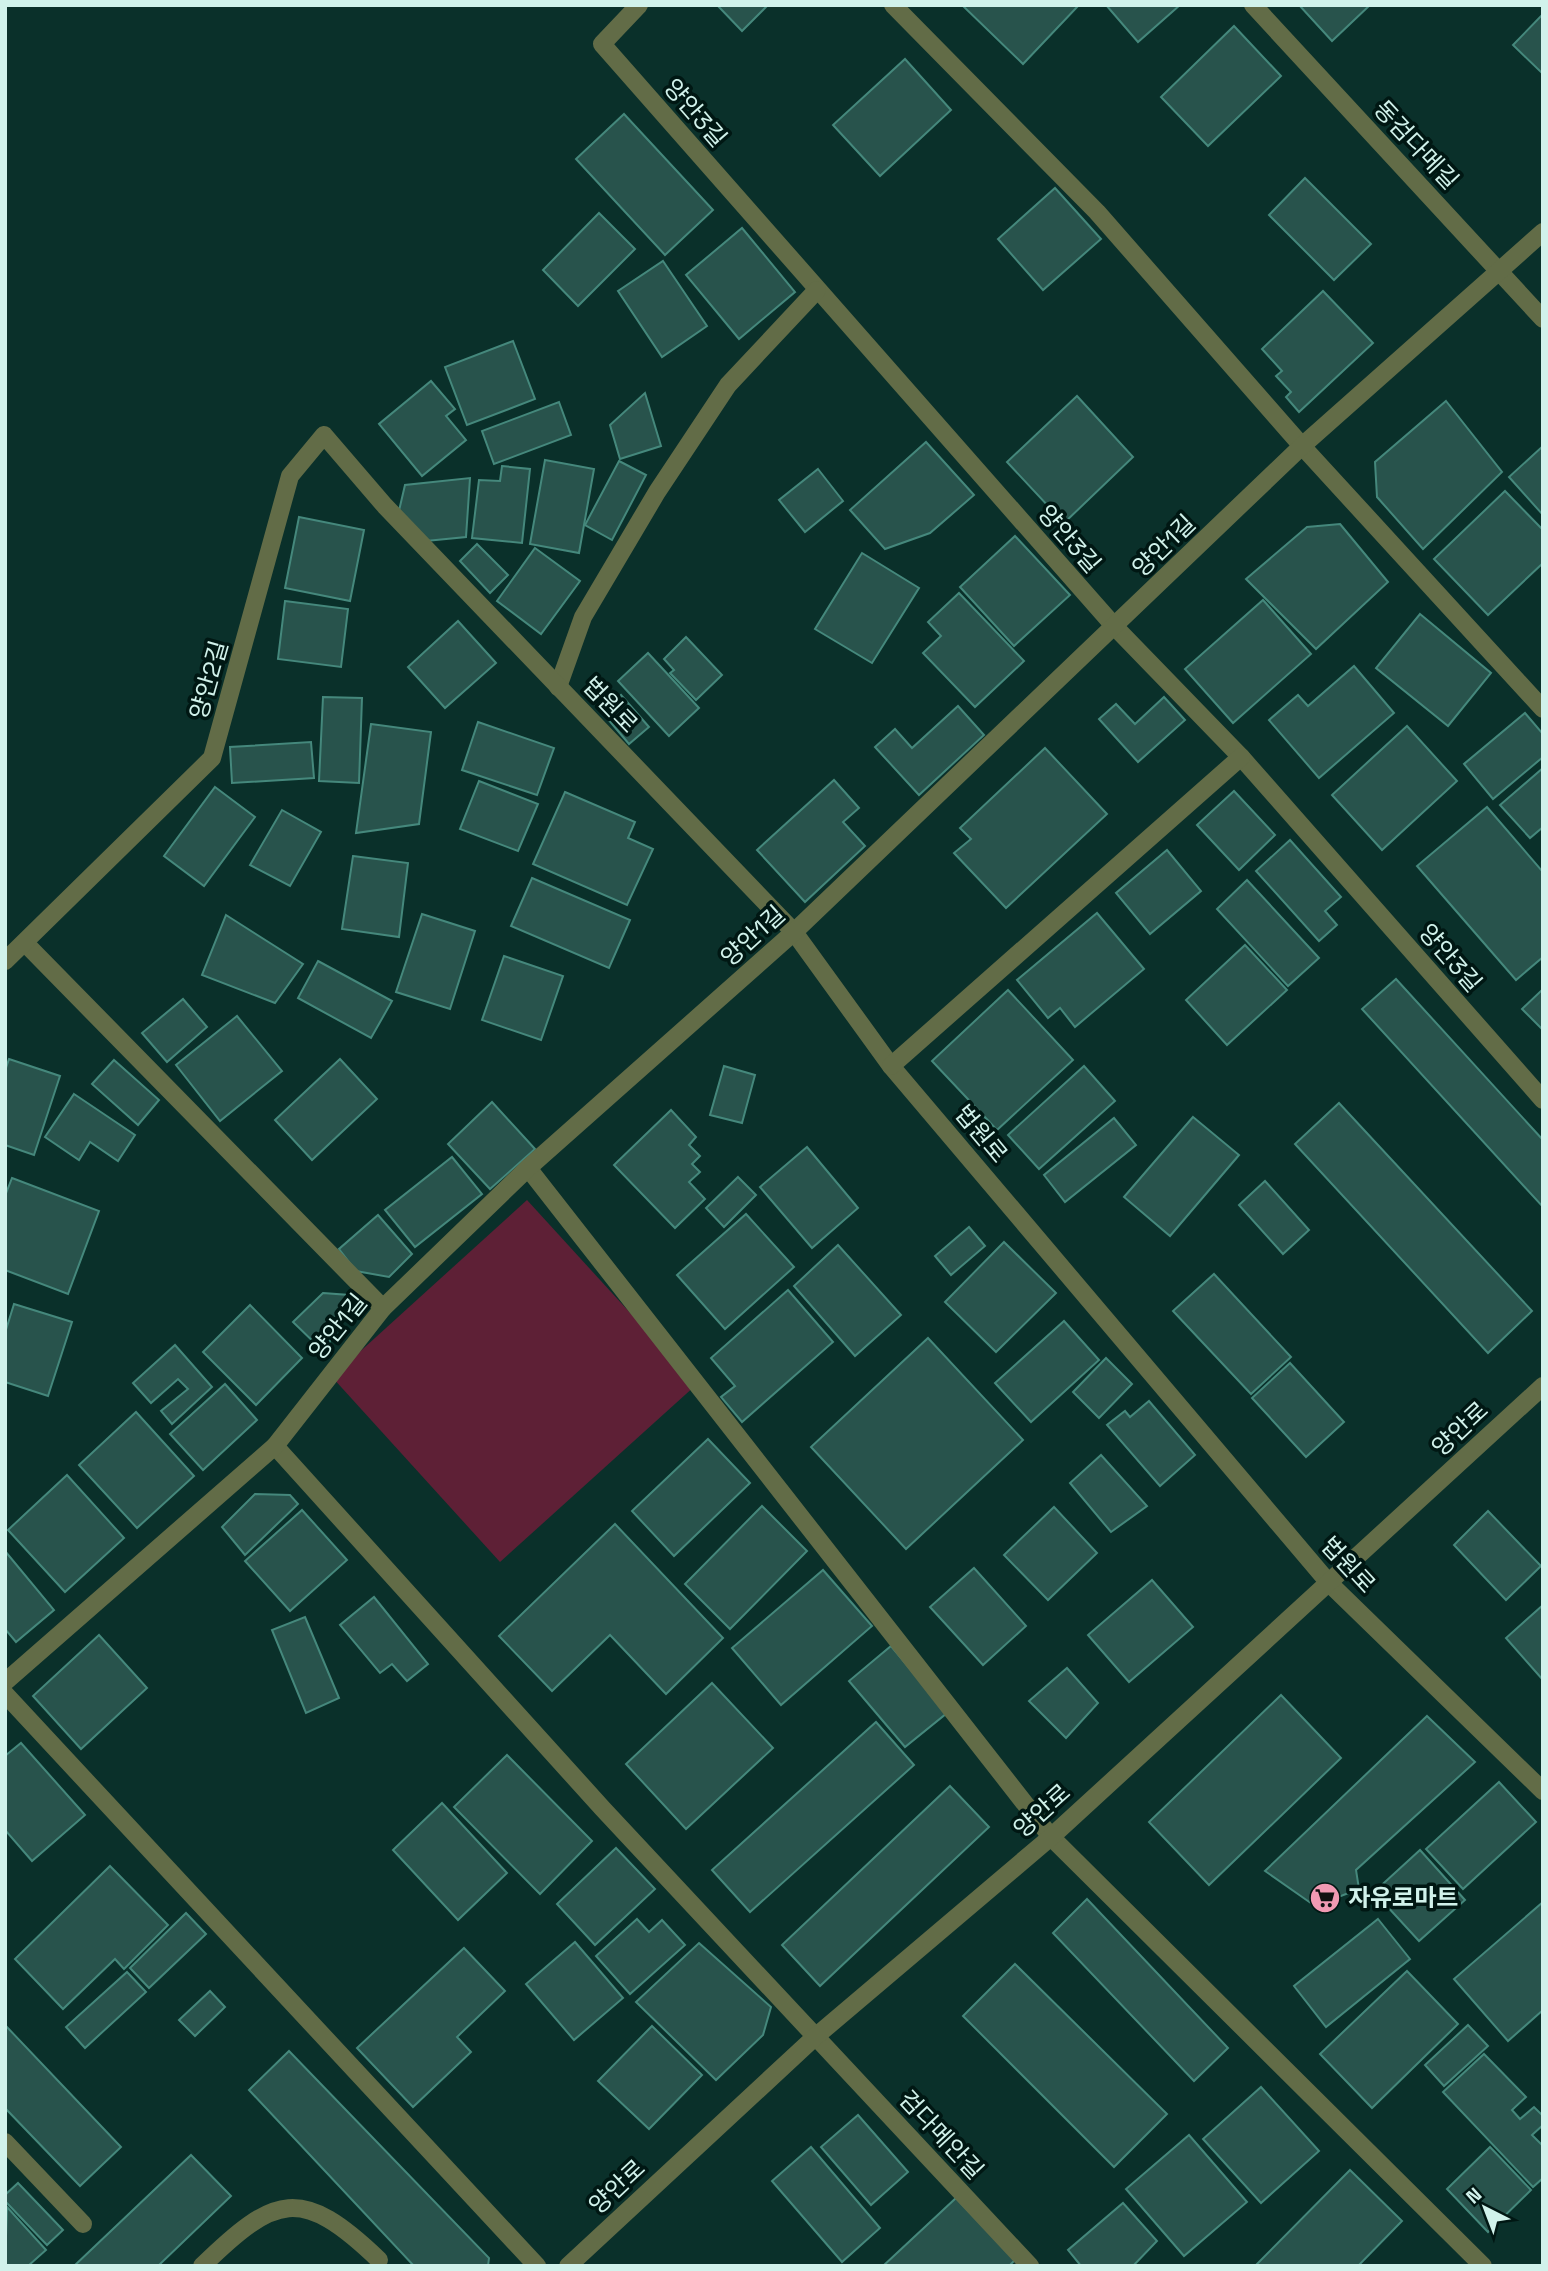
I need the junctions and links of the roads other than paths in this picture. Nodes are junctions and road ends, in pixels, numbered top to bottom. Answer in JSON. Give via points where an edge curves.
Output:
{"nodes":[{"id":1,"x":639,"y":5,"type":"edge"},
{"id":2,"x":893,"y":5,"type":"edge"},
{"id":3,"x":1253,"y":5,"type":"edge"},
{"id":4,"x":1543,"y":232,"type":"edge"},
{"id":5,"x":1500,"y":271,"type":"junction"},
{"id":6,"x":817,"y":290,"type":"junction"},
{"id":7,"x":1543,"y":319,"type":"edge"},
{"id":8,"x":1302,"y":446,"type":"junction"},
{"id":9,"x":385,"y":506,"type":"joint"},
{"id":10,"x":1115,"y":627,"type":"junction"},
{"id":11,"x":558,"y":687,"type":"junction"},
{"id":12,"x":1543,"y":709,"type":"edge"},
{"id":13,"x":1241,"y":757,"type":"junction"},
{"id":14,"x":794,"y":932,"type":"junction"},
{"id":15,"x":25,"y":943,"type":"junction"},
{"id":16,"x":5,"y":961,"type":"edge"},
{"id":17,"x":891,"y":1066,"type":"junction"},
{"id":18,"x":1543,"y":1100,"type":"edge"},
{"id":19,"x":528,"y":1168,"type":"junction"},
{"id":20,"x":383,"y":1308,"type":"junction"},
{"id":21,"x":1543,"y":1386,"type":"edge"},
{"id":22,"x":275,"y":1446,"type":"junction"},
{"id":23,"x":1329,"y":1584,"type":"junction"},
{"id":24,"x":5,"y":1682,"type":"edge"},
{"id":25,"x":5,"y":1694,"type":"edge"},
{"id":26,"x":1543,"y":1791,"type":"edge"},
{"id":27,"x":1051,"y":1837,"type":"junction"},
{"id":28,"x":815,"y":2037,"type":"junction"},
{"id":29,"x":5,"y":2143,"type":"edge"},
{"id":30,"x":83,"y":2224,"type":"dead end"},
{"id":31,"x":379,"y":2260,"type":"dead end"},
{"id":32,"x":202,"y":2266,"type":"edge"},
{"id":33,"x":537,"y":2266,"type":"edge"},
{"id":34,"x":568,"y":2266,"type":"edge"},
{"id":35,"x":1030,"y":2266,"type":"edge"},
{"id":36,"x":1483,"y":2266,"type":"edge"}],
"edges":[{"from":1,"to":6,"type":"street","name":"양안3길","via":[[601,44]]},
{"from":2,"to":8,"type":"street","via":[[1097,212]]},
{"from":3,"to":5,"type":"street","name":"동검다메길"},
{"from":4,"to":5,"type":"street","name":"양안1길"},
{"from":5,"to":7,"type":"street","name":"동검다메길"},
{"from":5,"to":8,"type":"street","name":"양안1길"},
{"from":6,"to":10,"type":"street","name":"양안3길"},
{"from":6,"to":11,"type":"street","via":[[728,385],[657,492],[583,617]]},
{"from":8,"to":10,"type":"street","name":"양안1길"},
{"from":8,"to":12,"type":"street"},
{"from":9,"to":11,"type":"street","name":"법원로"},
{"from":9,"to":15,"type":"street","name":"양안2길","via":[[324,435],[290,476],[212,758]]},
{"from":10,"to":13,"type":"street","name":"양안3길"},
{"from":10,"to":14,"type":"street","name":"양안1길"},
{"from":11,"to":14,"type":"street","name":"법원로"},
{"from":13,"to":17,"type":"street"},
{"from":13,"to":18,"type":"street","name":"양안3길"},
{"from":14,"to":17,"type":"street","name":"법원로"},
{"from":14,"to":19,"type":"street","name":"양안1길"},
{"from":15,"to":16,"type":"street","name":"양안2길"},
{"from":15,"to":20,"type":"street"},
{"from":17,"to":23,"type":"street","name":"법원로"},
{"from":19,"to":20,"type":"street","name":"양안1길"},
{"from":19,"to":27,"type":"street"},
{"from":20,"to":22,"type":"street","name":"양안1길"},
{"from":21,"to":23,"type":"street","name":"양안로"},
{"from":22,"to":24,"type":"street","name":"양안1길"},
{"from":22,"to":28,"type":"street","name":"검다메안길"},
{"from":23,"to":26,"type":"street","name":"법원로"},
{"from":23,"to":27,"type":"street","name":"양안로"},
{"from":25,"to":33,"type":"street"},
{"from":27,"to":28,"type":"street","name":"양안로"},
{"from":27,"to":36,"type":"street"},
{"from":28,"to":34,"type":"street","name":"양안로"},
{"from":28,"to":35,"type":"street","name":"검다메안길"},
{"from":29,"to":30,"type":"street"},
{"from":31,"to":32,"type":"street","via":[[348,2230],[303,2207],[268,2210],[240,2229]]}]}
